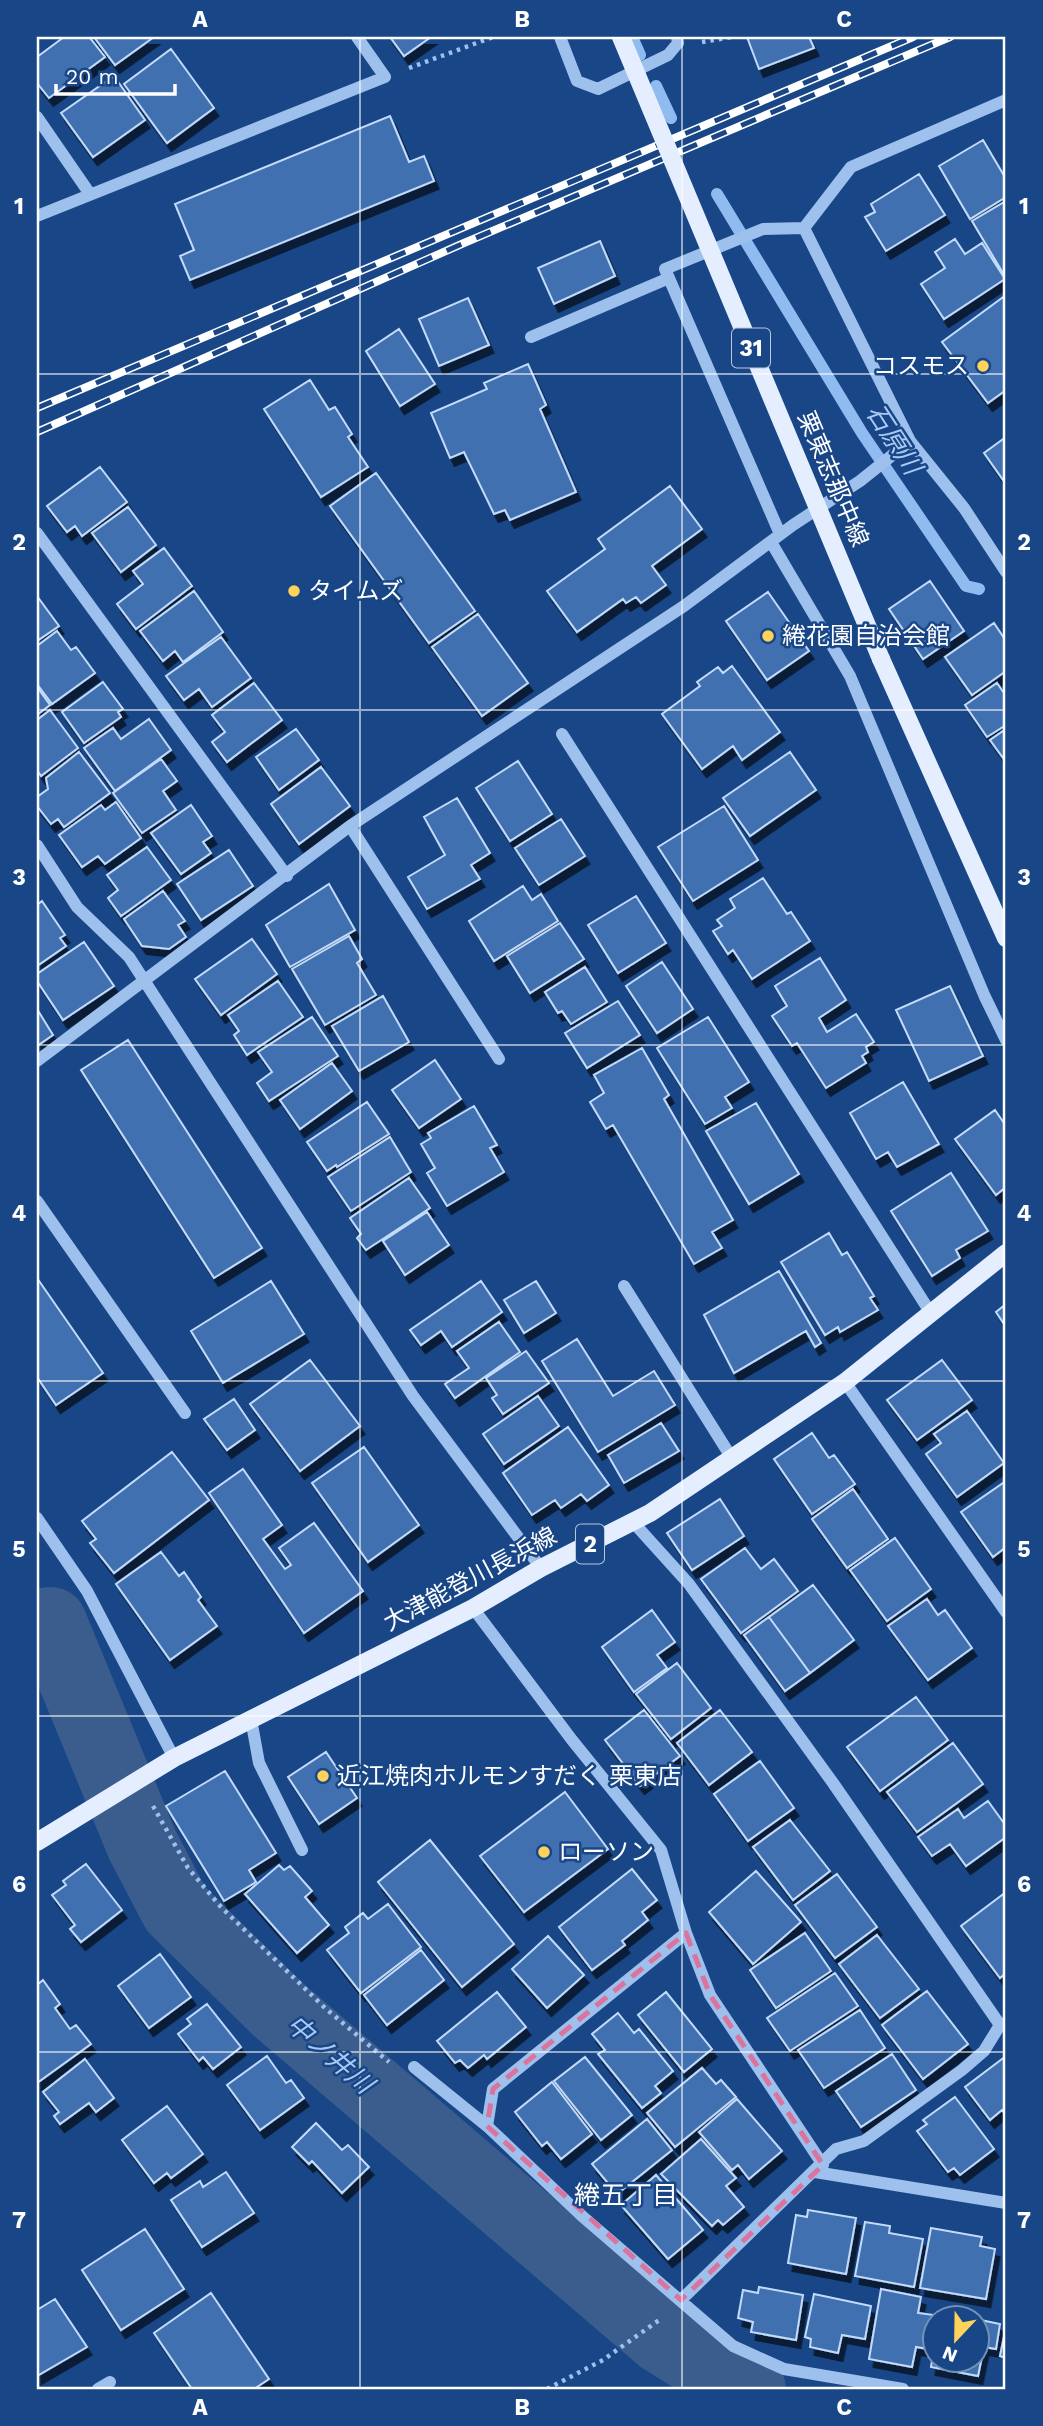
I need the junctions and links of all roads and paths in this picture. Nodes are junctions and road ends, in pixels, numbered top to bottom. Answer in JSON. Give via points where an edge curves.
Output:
{"nodes":[{"id":1,"x":357,"y":37,"type":"edge"},
{"id":2,"x":493,"y":37,"type":"edge"},
{"id":3,"x":560,"y":37,"type":"edge"},
{"id":4,"x":621,"y":37,"type":"edge"},
{"id":5,"x":677,"y":37,"type":"edge"},
{"id":6,"x":385,"y":77,"type":"junction"},
{"id":7,"x":1006,"y":100,"type":"edge"},
{"id":8,"x":37,"y":117,"type":"edge"},
{"id":9,"x":90,"y":194,"type":"junction"},
{"id":10,"x":37,"y":216,"type":"edge"},
{"id":11,"x":804,"y":228,"type":"junction"},
{"id":12,"x":668,"y":278,"type":"junction"},
{"id":13,"x":531,"y":338,"type":"dead end"},
{"id":14,"x":910,"y":441,"type":"junction"},
{"id":15,"x":37,"y":533,"type":"edge"},
{"id":16,"x":776,"y":538,"type":"junction"},
{"id":17,"x":1005,"y":570,"type":"edge"},
{"id":18,"x":562,"y":734,"type":"dead end"},
{"id":19,"x":350,"y":826,"type":"junction"},
{"id":20,"x":37,"y":845,"type":"edge"},
{"id":21,"x":287,"y":876,"type":"junction"},
{"id":22,"x":1006,"y":938,"type":"edge"},
{"id":23,"x":143,"y":982,"type":"junction"},
{"id":24,"x":1006,"y":1040,"type":"edge"},
{"id":25,"x":499,"y":1059,"type":"dead end"},
{"id":26,"x":37,"y":1061,"type":"edge"},
{"id":27,"x":37,"y":1201,"type":"edge"},
{"id":28,"x":1006,"y":1253,"type":"edge"},
{"id":29,"x":624,"y":1286,"type":"dead end"},
{"id":30,"x":932,"y":1315,"type":"junction"},
{"id":31,"x":845,"y":1382,"type":"junction"},
{"id":32,"x":184,"y":1413,"type":"dead end"},
{"id":33,"x":733,"y":1460,"type":"junction"},
{"id":34,"x":37,"y":1518,"type":"edge"},
{"id":35,"x":633,"y":1522,"type":"junction"},
{"id":36,"x":541,"y":1567,"type":"junction"},
{"id":37,"x":473,"y":1608,"type":"junction"},
{"id":38,"x":1006,"y":1612,"type":"edge"},
{"id":39,"x":251,"y":1719,"type":"junction"},
{"id":40,"x":174,"y":1758,"type":"junction"},
{"id":41,"x":139,"y":1780,"type":"junction"},
{"id":42,"x":37,"y":1843,"type":"edge"},
{"id":43,"x":302,"y":1850,"type":"dead end"},
{"id":44,"x":686,"y":1933,"type":"junction"},
{"id":45,"x":1003,"y":2024,"type":"edge"},
{"id":46,"x":414,"y":2067,"type":"joint"},
{"id":47,"x":487,"y":2126,"type":"junction"},
{"id":48,"x":819,"y":2169,"type":"junction"},
{"id":49,"x":1006,"y":2203,"type":"edge"},
{"id":50,"x":681,"y":2300,"type":"junction"},
{"id":51,"x":668,"y":2314,"type":"dead end"},
{"id":52,"x":110,"y":2382,"type":"dead end"},
{"id":53,"x":98,"y":2389,"type":"edge"},
{"id":54,"x":547,"y":2389,"type":"edge"},
{"id":55,"x":903,"y":2389,"type":"edge"}],
"edges":[{"from":1,"to":6,"type":"street"},
{"from":2,"to":6,"type":"path"},
{"from":3,"to":5,"type":"street","via":[[578,80],[598,89],[668,55],[678,43]]},
{"from":4,"to":22,"type":"main road","name":"栗東志那中線","number":"31","bridge":true,"via":[[881,659]]},
{"from":6,"to":9,"type":"street"},
{"from":7,"to":11,"type":"street","via":[[851,167]]},
{"from":8,"to":9,"type":"street"},
{"from":9,"to":10,"type":"street"},
{"from":11,"to":12,"type":"street","via":[[763,229],[665,269]]},
{"from":11,"to":14,"type":"street"},
{"from":12,"to":13,"type":"street"},
{"from":12,"to":16,"type":"street"},
{"from":14,"to":16,"type":"street"},
{"from":14,"to":17,"type":"street","via":[[964,508]]},
{"from":15,"to":21,"type":"street"},
{"from":16,"to":19,"type":"street","via":[[684,606]]},
{"from":16,"to":24,"type":"street","via":[[850,676]]},
{"from":18,"to":30,"type":"street"},
{"from":19,"to":21,"type":"street"},
{"from":19,"to":25,"type":"street"},
{"from":20,"to":23,"type":"street","via":[[77,907],[129,957]]},
{"from":21,"to":23,"type":"street"},
{"from":23,"to":26,"type":"street"},
{"from":23,"to":36,"type":"street","via":[[413,1396]]},
{"from":27,"to":32,"type":"street"},
{"from":28,"to":30,"type":"main road","name":"大津能登川長浜線","number":"2"},
{"from":29,"to":33,"type":"street"},
{"from":30,"to":31,"type":"main road","name":"大津能登川長浜線","number":"2"},
{"from":31,"to":33,"type":"main road","name":"大津能登川長浜線","number":"2"},
{"from":31,"to":38,"type":"street"},
{"from":33,"to":35,"type":"main road","name":"大津能登川長浜線","number":"2"},
{"from":34,"to":40,"type":"street","via":[[87,1591]]},
{"from":35,"to":36,"type":"main road","name":"大津能登川長浜線","number":"2"},
{"from":35,"to":45,"type":"street","via":[[689,1584]]},
{"from":36,"to":37,"type":"main road","name":"大津能登川長浜線","number":"2"},
{"from":37,"to":39,"type":"main road","name":"大津能登川長浜線","number":"2"},
{"from":37,"to":44,"type":"street","via":[[661,1850]]},
{"from":39,"to":40,"type":"main road","name":"大津能登川長浜線","number":"2"},
{"from":39,"to":43,"type":"street","via":[[259,1763]]},
{"from":40,"to":41,"type":"main road","name":"大津能登川長浜線","number":"2"},
{"from":41,"to":42,"type":"main road","name":"大津能登川長浜線","number":"2"},
{"from":41,"to":46,"type":"path","via":[[188,1868],[220,1907],[325,2008],[401,2071]]},
{"from":44,"to":47,"type":"street","via":[[493,2089]]},
{"from":44,"to":48,"type":"street","via":[[710,1995]]},
{"from":45,"to":48,"type":"street","via":[[962,2070],[864,2141],[836,2149]]},
{"from":46,"to":47,"type":"street"},
{"from":47,"to":50,"type":"street","via":[[582,2216]]},
{"from":48,"to":49,"type":"street"},
{"from":48,"to":50,"type":"street"},
{"from":50,"to":55,"type":"street","via":[[733,2346],[785,2369]]},
{"from":51,"to":54,"type":"path","via":[[603,2360]]},
{"from":52,"to":53,"type":"street"}]}
